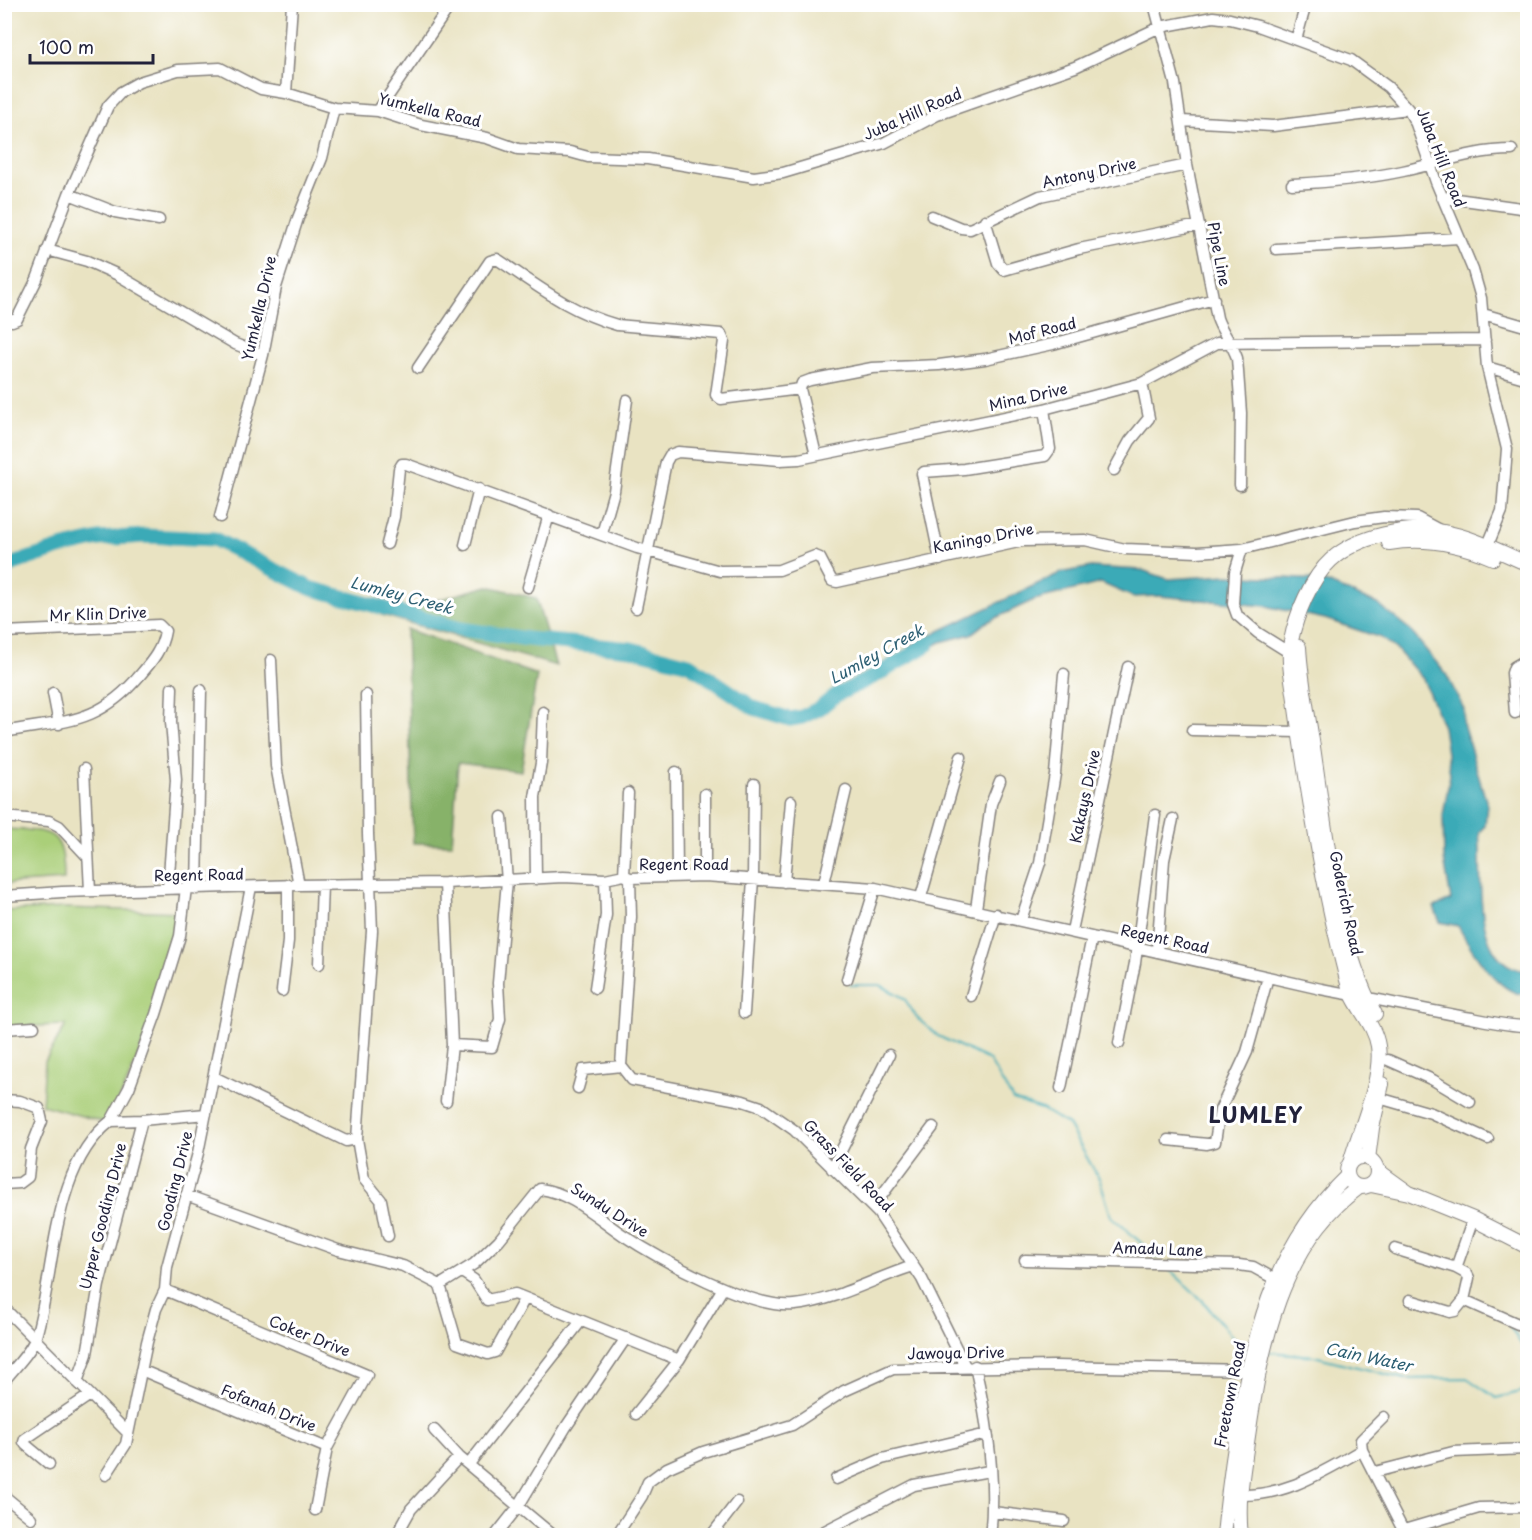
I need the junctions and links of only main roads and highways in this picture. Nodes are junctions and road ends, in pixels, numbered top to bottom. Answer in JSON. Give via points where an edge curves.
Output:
{"nodes":[{"id":1,"x":1485,"y":550,"type":"junction"},
{"id":2,"x":1527,"y":564,"type":"edge"},
{"id":3,"x":1527,"y":573,"type":"edge"},
{"id":4,"x":1293,"y":646,"type":"junction"},
{"id":5,"x":1358,"y":995,"type":"junction"},
{"id":6,"x":1351,"y":1160,"type":"junction"},
{"id":7,"x":1373,"y":1164,"type":"junction"},
{"id":8,"x":1347,"y":1176,"type":"junction"},
{"id":9,"x":1364,"y":1186,"type":"junction"},
{"id":10,"x":1409,"y":1193,"type":"junction"},
{"id":11,"x":1527,"y":1247,"type":"edge"},
{"id":12,"x":1280,"y":1282,"type":"junction"},
{"id":13,"x":1224,"y":1536,"type":"edge"},
{"id":14,"x":1241,"y":1536,"type":"edge"}],
"edges":[{"from":1,"to":2,"type":"main road"},
{"from":1,"to":3,"type":"main road"},
{"from":1,"to":4,"type":"main road","via":[[1407,530],[1349,549],[1305,602]]},
{"from":4,"to":5,"type":"main road","name":"Goderich Road"},
{"from":4,"to":5,"type":"main road","name":"Goderich Road","via":[[1299,732],[1330,908]]},
{"from":5,"to":6,"type":"main road","name":"Goderich Road","via":[[1374,1031],[1379,1058]]},
{"from":5,"to":7,"type":"main road","name":"Goderich Road","via":[[1384,1033],[1388,1060],[1379,1098]]},
{"from":6,"to":7,"type":"main road"},
{"from":6,"to":8,"type":"main road","name":"Goderich Road"},
{"from":7,"to":9,"type":"main road","name":"Goderich Road"},
{"from":7,"to":10,"type":"main road"},
{"from":8,"to":9,"type":"main road"},
{"from":8,"to":12,"type":"main road","name":"Freetown Road","via":[[1312,1215]]},
{"from":9,"to":10,"type":"main road"},
{"from":9,"to":12,"type":"main road","name":"Freetown Road","via":[[1342,1199],[1323,1220]]},
{"from":10,"to":11,"type":"main road"},
{"from":12,"to":13,"type":"main road","name":"Freetown Road","via":[[1247,1370]]},
{"from":12,"to":14,"type":"main road","name":"Freetown Road","via":[[1259,1367],[1239,1495]]}]}
